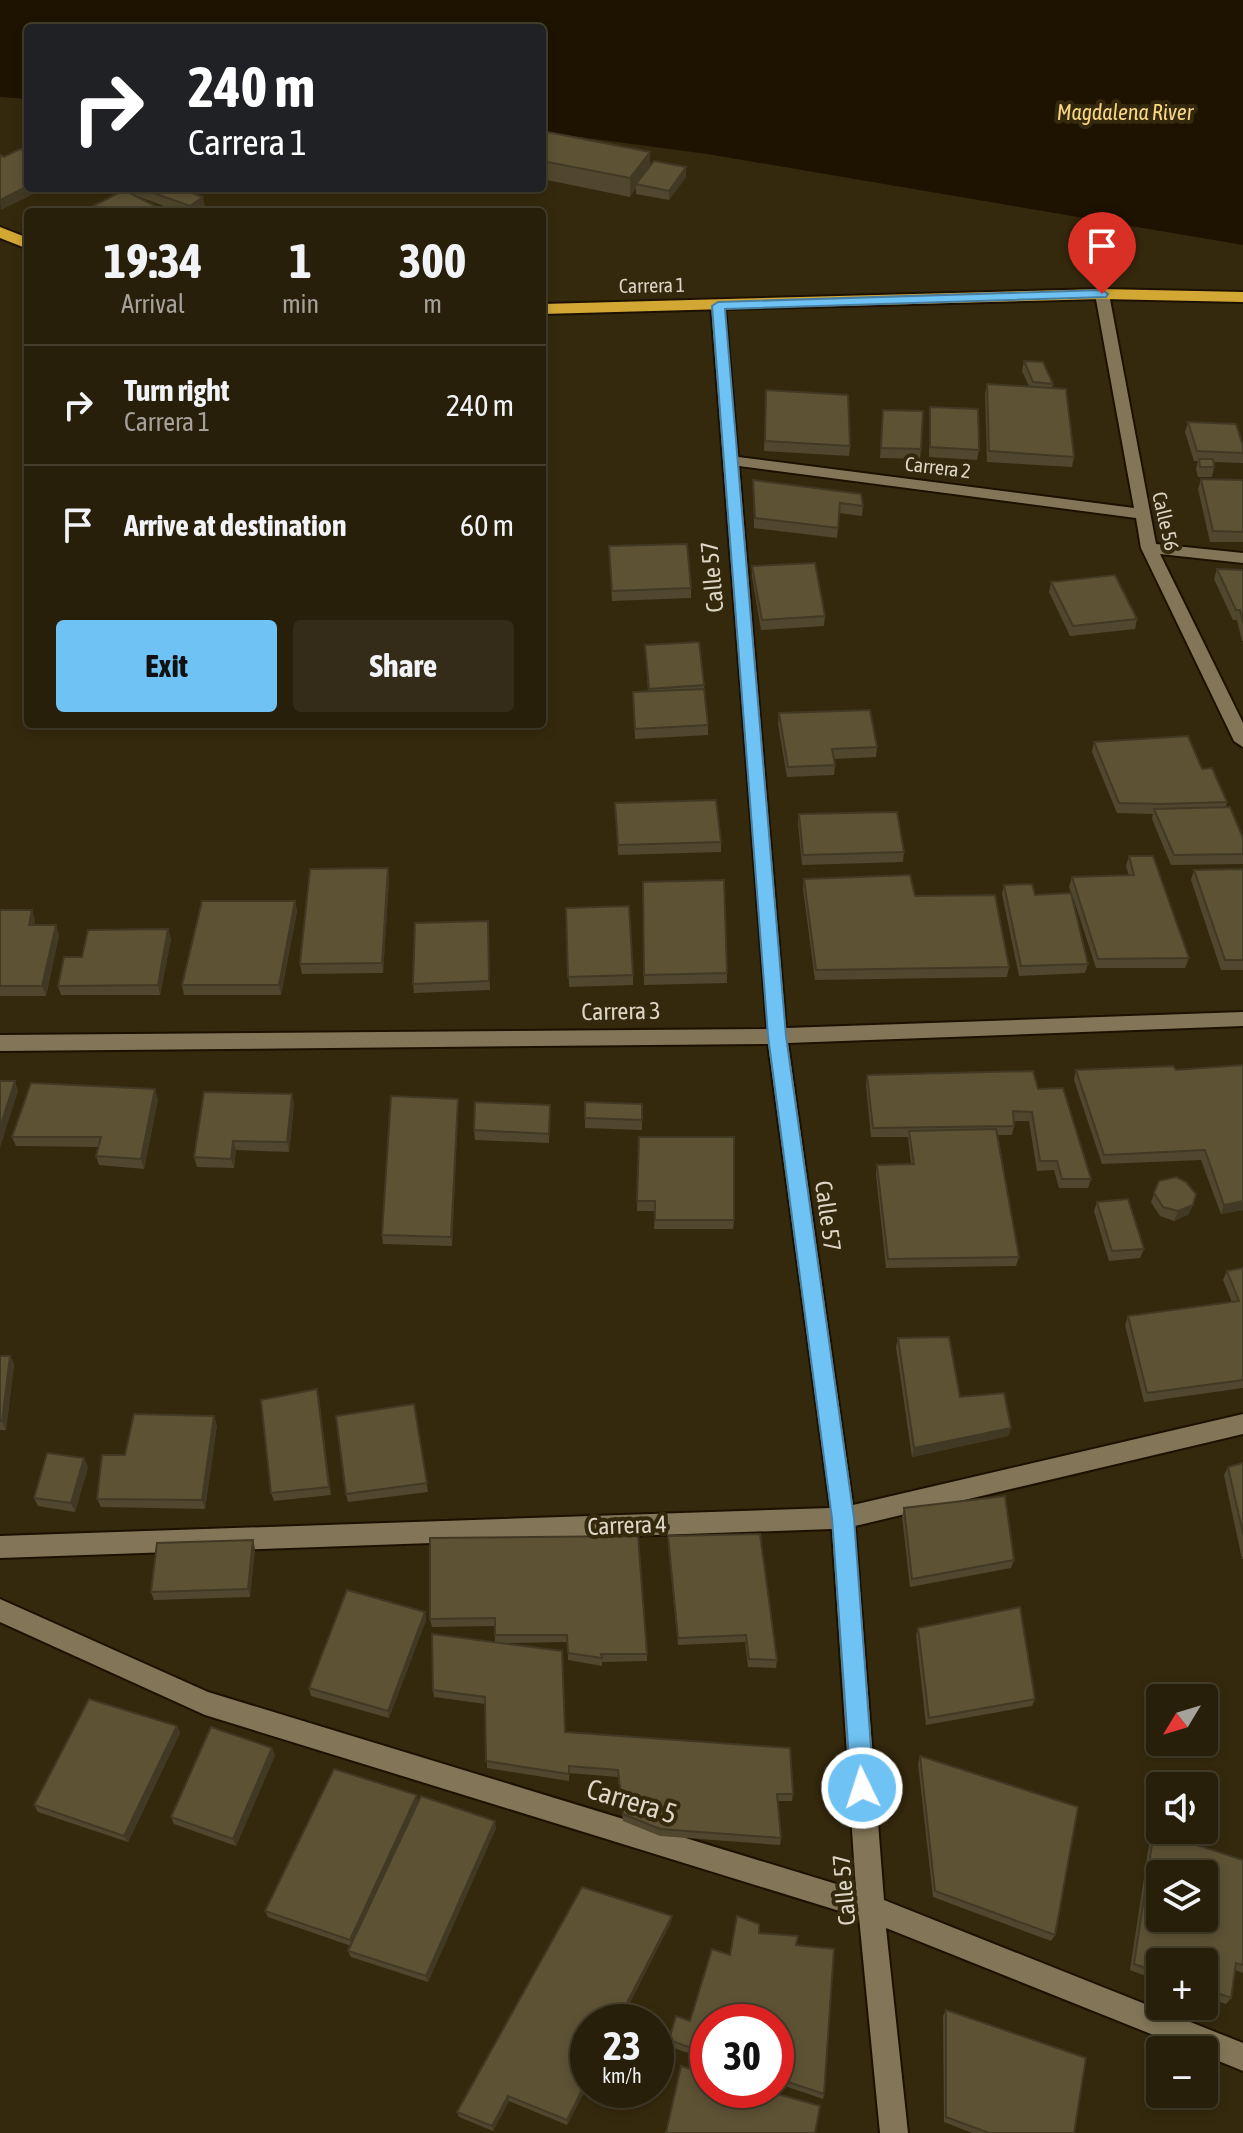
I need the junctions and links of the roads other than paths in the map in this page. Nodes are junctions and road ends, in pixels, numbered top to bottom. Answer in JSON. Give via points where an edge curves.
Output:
{"nodes":[{"id":1,"x":0,"y":232,"type":"edge"},
{"id":2,"x":24,"y":242,"type":"edge"},
{"id":3,"x":1102,"y":294,"type":"junction"},
{"id":4,"x":1243,"y":297,"type":"edge"},
{"id":5,"x":718,"y":306,"type":"junction"},
{"id":6,"x":546,"y":309,"type":"edge"},
{"id":7,"x":728,"y":460,"type":"junction"},
{"id":8,"x":1143,"y":514,"type":"junction"},
{"id":9,"x":1149,"y":548,"type":"junction"},
{"id":10,"x":1243,"y":558,"type":"edge"},
{"id":11,"x":1243,"y":741,"type":"edge"},
{"id":12,"x":1243,"y":1019,"type":"edge"},
{"id":13,"x":777,"y":1036,"type":"junction"},
{"id":14,"x":0,"y":1043,"type":"edge"},
{"id":15,"x":1243,"y":1424,"type":"edge"},
{"id":16,"x":843,"y":1518,"type":"junction"},
{"id":17,"x":0,"y":1547,"type":"edge"},
{"id":18,"x":0,"y":1610,"type":"edge"},
{"id":19,"x":871,"y":1908,"type":"junction"},
{"id":20,"x":1243,"y":2057,"type":"edge"},
{"id":21,"x":894,"y":2133,"type":"edge"}],
"edges":[{"from":1,"to":2,"type":"highway"},
{"from":3,"to":4,"type":"highway","name":"Carrera 1"},
{"from":3,"to":5,"type":"highway","name":"Carrera 1"},
{"from":3,"to":8,"type":"street","name":"Calle 56"},
{"from":5,"to":6,"type":"highway","name":"Carrera 1"},
{"from":5,"to":7,"type":"street","name":"Calle 57"},
{"from":7,"to":8,"type":"street","name":"Carrera 2"},
{"from":7,"to":13,"type":"street","name":"Calle 57"},
{"from":8,"to":9,"type":"street","name":"Calle 56"},
{"from":9,"to":10,"type":"street"},
{"from":9,"to":11,"type":"street","name":"Calle 56"},
{"from":12,"to":13,"type":"street","name":"Carrera 3"},
{"from":13,"to":14,"type":"street","name":"Carrera 3"},
{"from":13,"to":16,"type":"street","name":"Calle 57"},
{"from":15,"to":16,"type":"street","name":"Carrera 4"},
{"from":16,"to":17,"type":"street","name":"Carrera 4"},
{"from":16,"to":19,"type":"street","name":"Calle 57"},
{"from":18,"to":19,"type":"street","name":"Carrera 5","via":[[205,1703]]},
{"from":19,"to":20,"type":"street","name":"Carrera 5"},
{"from":19,"to":21,"type":"street","name":"Calle 57"}]}
